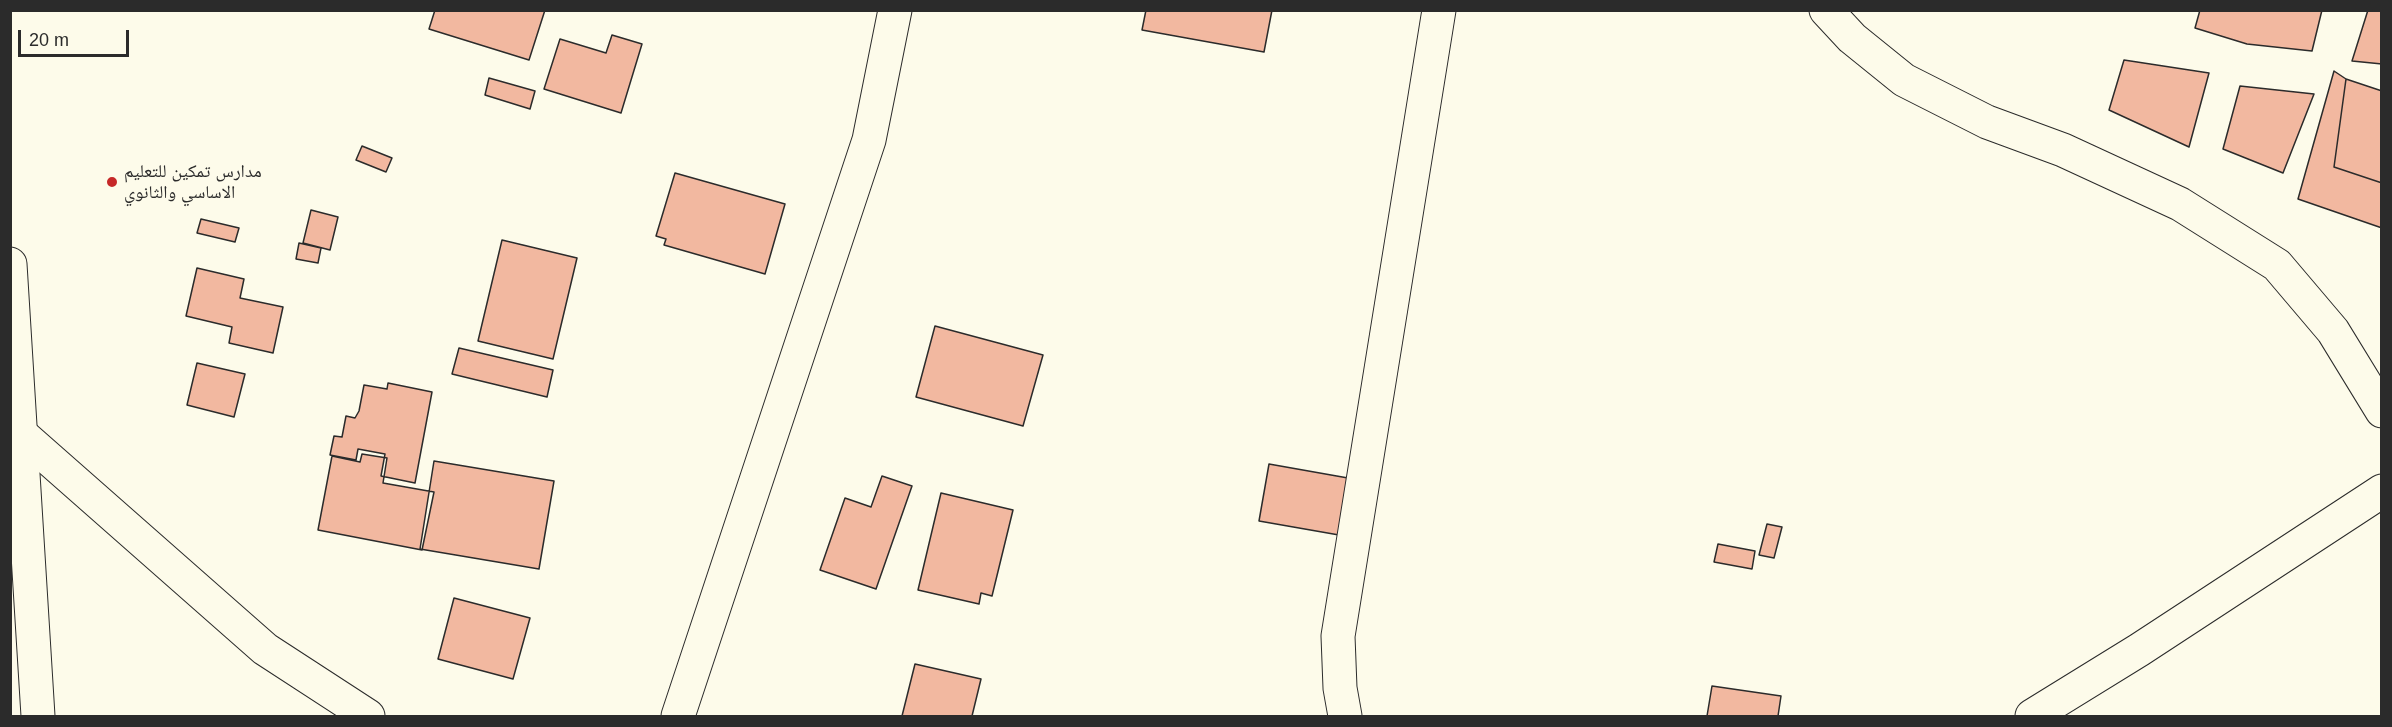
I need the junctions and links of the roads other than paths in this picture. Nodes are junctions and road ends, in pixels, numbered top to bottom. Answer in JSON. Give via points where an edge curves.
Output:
{"nodes":[{"id":1,"x":895,"y":10,"type":"edge"},
{"id":2,"x":1439,"y":10,"type":"edge"},
{"id":3,"x":1826,"y":10,"type":"edge"},
{"id":4,"x":10,"y":264,"type":"edge"},
{"id":5,"x":2382,"y":411,"type":"edge"},
{"id":6,"x":22,"y":435,"type":"junction"},
{"id":7,"x":2382,"y":491,"type":"edge"},
{"id":8,"x":38,"y":717,"type":"edge"},
{"id":9,"x":368,"y":717,"type":"edge"},
{"id":10,"x":678,"y":717,"type":"edge"},
{"id":11,"x":1345,"y":717,"type":"edge"},
{"id":12,"x":2032,"y":717,"type":"edge"}],
"edges":[{"from":1,"to":10,"type":"street","via":[[869,140]]},
{"from":2,"to":11,"type":"street","via":[[1338,636]]},
{"from":3,"to":5,"type":"street","via":[[1852,38],[1904,80],[1987,122],[2063,150],[2180,204],[2277,265],[2333,331]]},
{"from":4,"to":6,"type":"street"},
{"from":6,"to":8,"type":"street"},
{"from":6,"to":9,"type":"street","via":[[265,649]]},
{"from":7,"to":12,"type":"street"}]}
